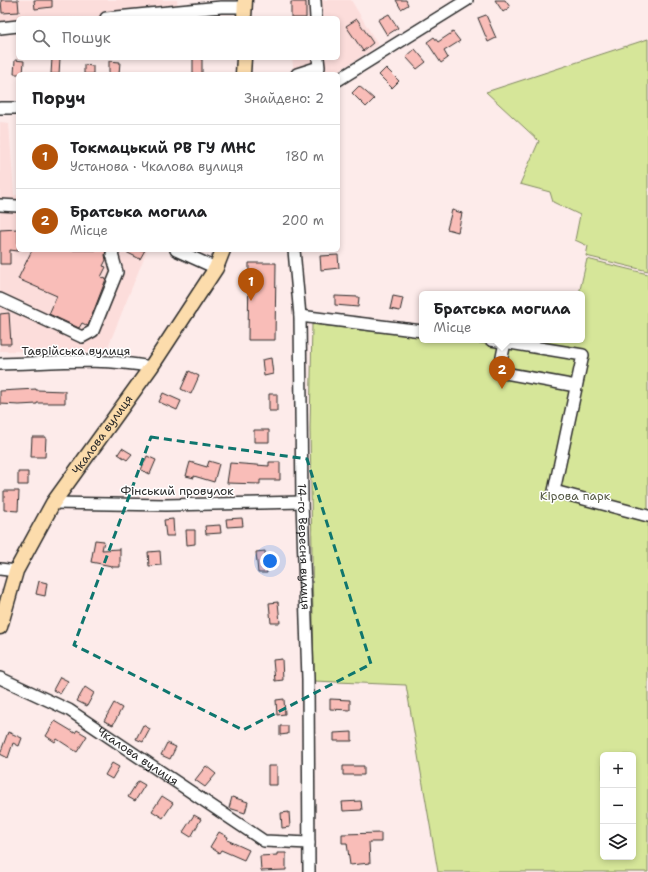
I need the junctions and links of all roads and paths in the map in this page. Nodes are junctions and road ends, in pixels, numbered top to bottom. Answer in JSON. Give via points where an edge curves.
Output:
{"nodes":[{"id":1,"x":467,"y":0,"type":"edge"},
{"id":2,"x":315,"y":1,"type":"dead end"},
{"id":3,"x":244,"y":8,"type":"edge"},
{"id":4,"x":125,"y":16,"type":"edge"},
{"id":5,"x":316,"y":16,"type":"edge"},
{"id":6,"x":16,"y":26,"type":"edge"},
{"id":7,"x":0,"y":28,"type":"edge"},
{"id":8,"x":244,"y":60,"type":"edge"},
{"id":9,"x":318,"y":60,"type":"edge"},
{"id":10,"x":244,"y":72,"type":"edge"},
{"id":11,"x":303,"y":72,"type":"edge"},
{"id":12,"x":340,"y":79,"type":"edge"},
{"id":13,"x":0,"y":108,"type":"edge"},
{"id":14,"x":16,"y":108,"type":"edge"},
{"id":15,"x":0,"y":205,"type":"edge"},
{"id":16,"x":16,"y":206,"type":"edge"},
{"id":17,"x":113,"y":252,"type":"edge"},
{"id":18,"x":180,"y":252,"type":"edge"},
{"id":19,"x":222,"y":252,"type":"edge"},
{"id":20,"x":294,"y":252,"type":"edge"},
{"id":21,"x":216,"y":268,"type":"junction"},
{"id":22,"x":0,"y":299,"type":"edge"},
{"id":23,"x":300,"y":316,"type":"junction"},
{"id":24,"x":419,"y":331,"type":"edge"},
{"id":25,"x":505,"y":343,"type":"edge"},
{"id":26,"x":511,"y":343,"type":"edge"},
{"id":27,"x":0,"y":364,"type":"edge"},
{"id":28,"x":151,"y":367,"type":"junction"},
{"id":29,"x":576,"y":386,"type":"junction"},
{"id":30,"x":302,"y":502,"type":"junction"},
{"id":31,"x":53,"y":503,"type":"junction"},
{"id":32,"x":648,"y":516,"type":"edge"},
{"id":33,"x":0,"y":569,"type":"edge"},
{"id":34,"x":16,"y":571,"type":"junction"},
{"id":35,"x":0,"y":627,"type":"edge"},
{"id":36,"x":0,"y":678,"type":"edge"},
{"id":37,"x":309,"y":843,"type":"junction"},
{"id":38,"x":309,"y":872,"type":"edge"}],
"edges":[{"from":1,"to":12,"type":"street"},
{"from":2,"to":5,"type":"street"},
{"from":3,"to":4,"type":"street","via":[[221,6]]},
{"from":6,"to":7,"type":"street"},
{"from":8,"to":10,"type":"main road"},
{"from":9,"to":11,"type":"street","via":[[318,67]]},
{"from":13,"to":14,"type":"street"},
{"from":15,"to":16,"type":"street"},
{"from":17,"to":22,"type":"street","via":[[117,272],[93,332],[82,336]]},
{"from":18,"to":21,"type":"street"},
{"from":19,"to":21,"type":"main road","name":"Чкалова вулиця"},
{"from":20,"to":23,"type":"street","name":"14-го Вересня вулиця"},
{"from":21,"to":28,"type":"main road","name":"Чкалова вулиця"},
{"from":23,"to":24,"type":"street"},
{"from":23,"to":30,"type":"street","name":"14-го Вересня вулиця"},
{"from":25,"to":29,"type":"street","via":[[500,372]]},
{"from":26,"to":29,"type":"street","via":[[582,355]]},
{"from":27,"to":28,"type":"street","name":"Таврійська вулиця","via":[[104,362]]},
{"from":28,"to":31,"type":"main road","name":"Чкалова вулиця"},
{"from":29,"to":32,"type":"street","via":[[554,491]]},
{"from":30,"to":31,"type":"street","name":"Фінський провулок","via":[[166,505]]},
{"from":30,"to":37,"type":"street","name":"14-го Вересня вулиця","via":[[308,679]]},
{"from":31,"to":34,"type":"main road","name":"Чкалова вулиця"},
{"from":33,"to":34,"type":"street"},
{"from":34,"to":35,"type":"main road","name":"Чкалова вулиця"},
{"from":36,"to":37,"type":"street","name":"Чкалова вулиця","via":[[69,710],[264,841]]},
{"from":37,"to":38,"type":"street","name":"14-го Вересня вулиця"}]}
